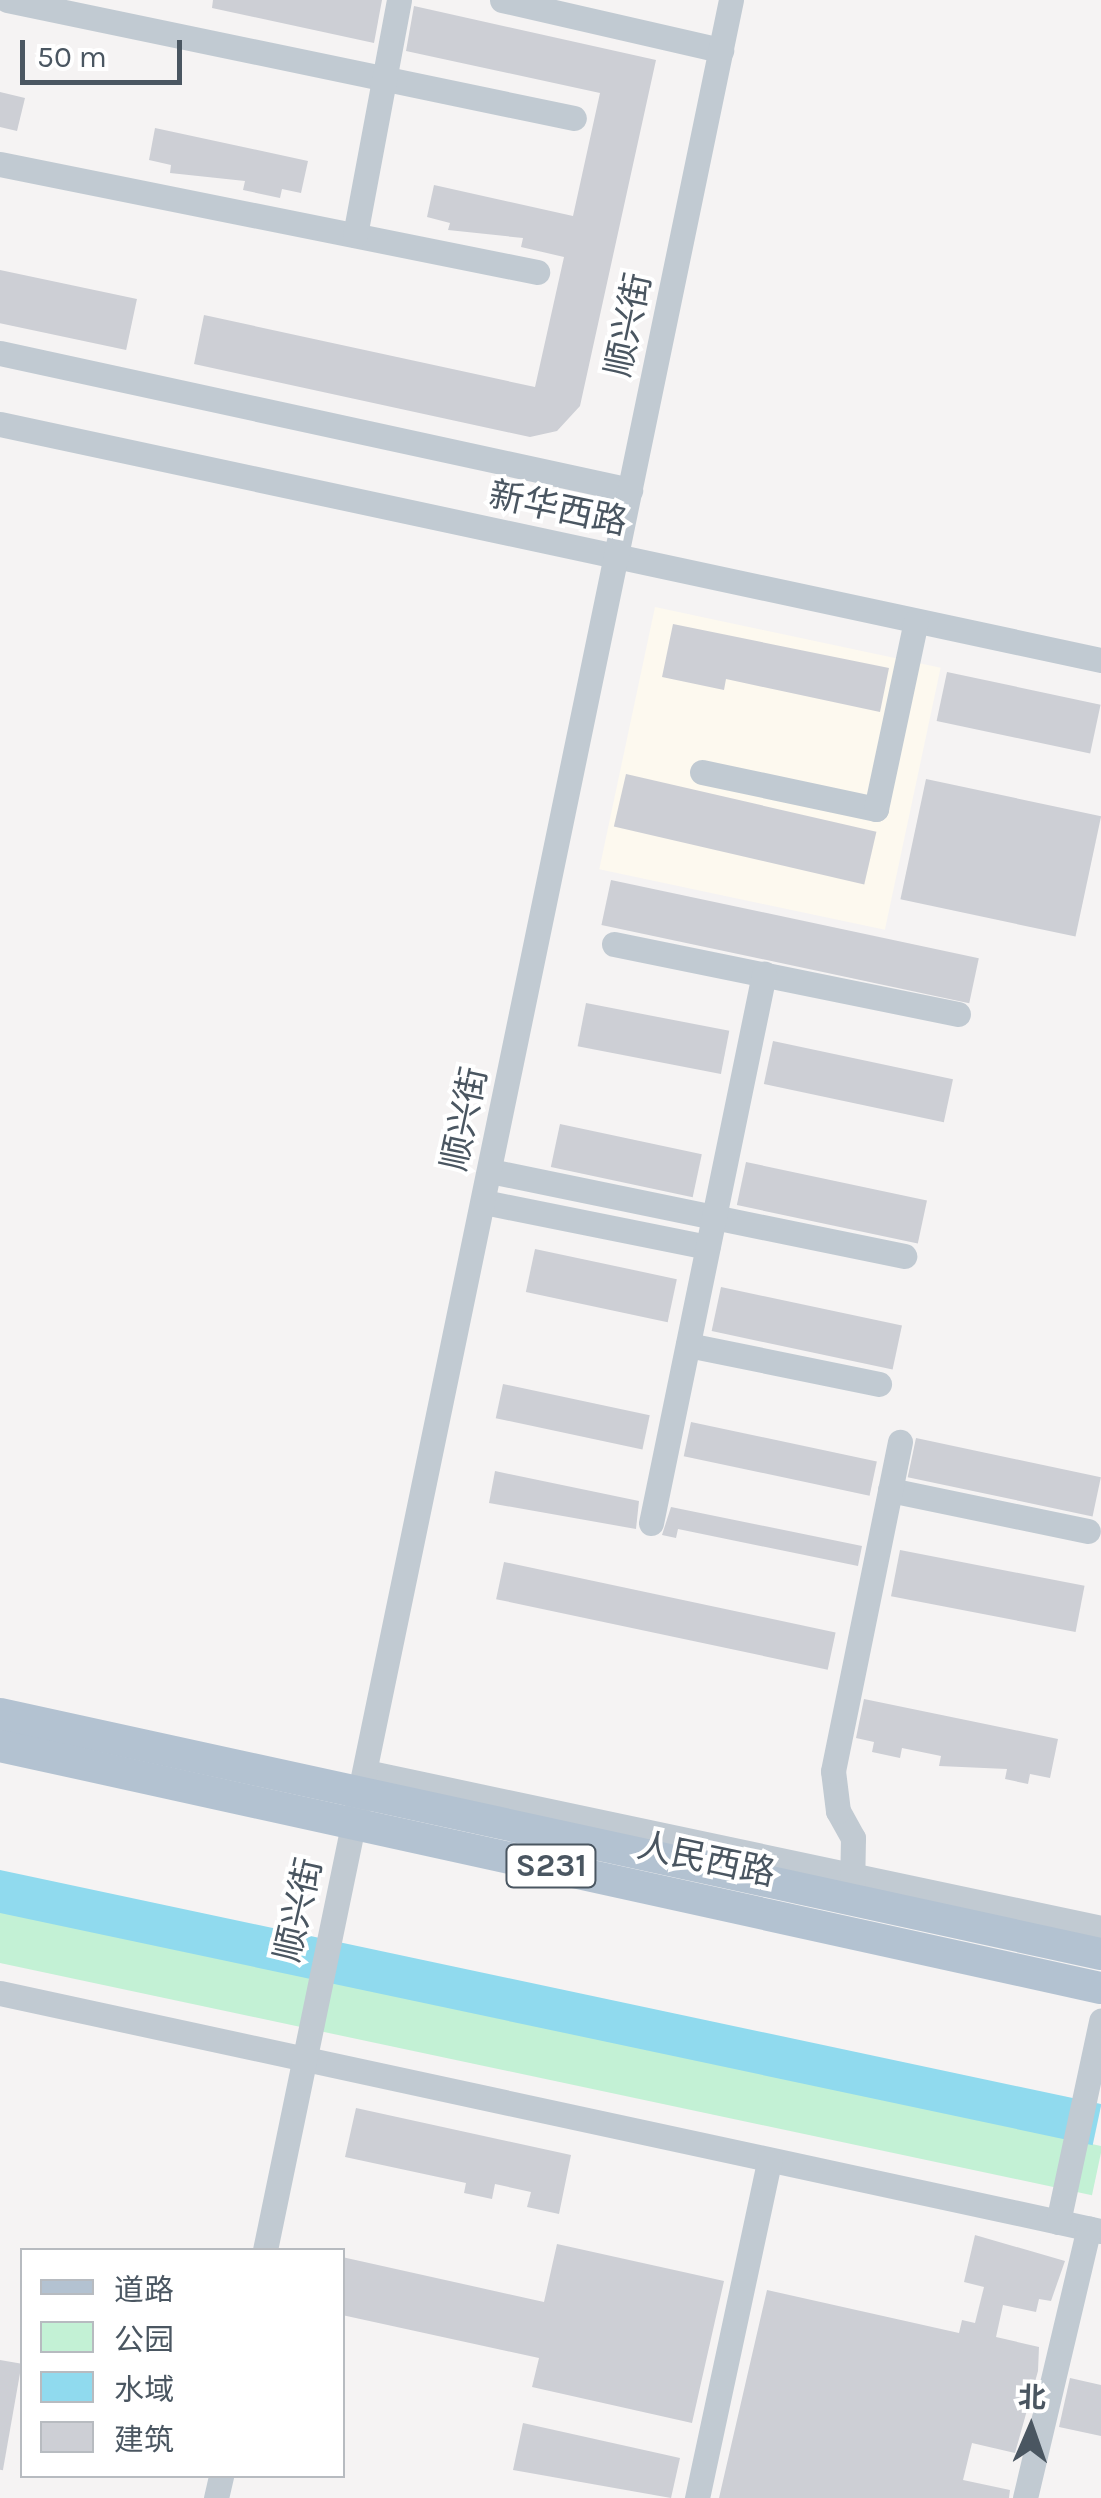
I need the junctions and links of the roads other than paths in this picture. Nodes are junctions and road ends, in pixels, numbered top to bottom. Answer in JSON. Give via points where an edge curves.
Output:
{"nodes":[{"id":1,"x":7,"y":0,"type":"edge"},
{"id":2,"x":400,"y":0,"type":"edge"},
{"id":3,"x":502,"y":0,"type":"edge"},
{"id":4,"x":731,"y":0,"type":"edge"},
{"id":5,"x":721,"y":50,"type":"junction"},
{"id":6,"x":384,"y":78,"type":"junction"},
{"id":7,"x":574,"y":118,"type":"dead end"},
{"id":8,"x":0,"y":164,"type":"edge"},
{"id":9,"x":355,"y":235,"type":"junction"},
{"id":10,"x":537,"y":272,"type":"dead end"},
{"id":11,"x":0,"y":353,"type":"edge"},
{"id":12,"x":0,"y":424,"type":"edge"},
{"id":13,"x":630,"y":490,"type":"junction"},
{"id":14,"x":616,"y":558,"type":"junction"},
{"id":15,"x":916,"y":621,"type":"junction"},
{"id":16,"x":1101,"y":660,"type":"edge"},
{"id":17,"x":702,"y":772,"type":"dead end"},
{"id":18,"x":614,"y":944,"type":"dead end"},
{"id":19,"x":764,"y":974,"type":"junction"},
{"id":20,"x":958,"y":1014,"type":"dead end"},
{"id":21,"x":490,"y":1171,"type":"junction"},
{"id":22,"x":484,"y":1202,"type":"junction"},
{"id":23,"x":714,"y":1217,"type":"junction"},
{"id":24,"x":708,"y":1248,"type":"junction"},
{"id":25,"x":904,"y":1256,"type":"dead end"},
{"id":26,"x":688,"y":1346,"type":"junction"},
{"id":27,"x":879,"y":1384,"type":"dead end"},
{"id":28,"x":900,"y":1442,"type":"dead end"},
{"id":29,"x":890,"y":1490,"type":"junction"},
{"id":30,"x":652,"y":1523,"type":"dead end"},
{"id":31,"x":1088,"y":1531,"type":"dead end"},
{"id":32,"x":0,"y":1714,"type":"edge"},
{"id":33,"x":0,"y":1746,"type":"edge"},
{"id":34,"x":361,"y":1796,"type":"junction"},
{"id":35,"x":852,"y":1888,"type":"junction"},
{"id":36,"x":1101,"y":1928,"type":"edge"},
{"id":37,"x":1101,"y":1954,"type":"edge"},
{"id":38,"x":1101,"y":1988,"type":"edge"},
{"id":39,"x":0,"y":1993,"type":"edge"},
{"id":40,"x":1101,"y":2021,"type":"edge"},
{"id":41,"x":303,"y":2060,"type":"junction"},
{"id":42,"x":769,"y":2161,"type":"junction"},
{"id":43,"x":1058,"y":2222,"type":"junction"},
{"id":44,"x":1095,"y":2230,"type":"edge"},
{"id":45,"x":265,"y":2248,"type":"edge"},
{"id":46,"x":696,"y":2498,"type":"edge"},
{"id":47,"x":1026,"y":2498,"type":"edge"}],
"edges":[{"from":1,"to":6,"type":"street"},
{"from":2,"to":6,"type":"street"},
{"from":3,"to":5,"type":"street"},
{"from":4,"to":5,"type":"street","name":"顺兴街"},
{"from":5,"to":13,"type":"street","name":"顺兴街"},
{"from":6,"to":7,"type":"street"},
{"from":6,"to":9,"type":"street"},
{"from":8,"to":9,"type":"street"},
{"from":9,"to":10,"type":"street"},
{"from":11,"to":13,"type":"street"},
{"from":12,"to":14,"type":"street","name":"新华西路"},
{"from":13,"to":14,"type":"street","name":"顺兴街"},
{"from":14,"to":15,"type":"street","name":"新华西路"},
{"from":14,"to":21,"type":"street","name":"顺兴街"},
{"from":15,"to":16,"type":"street","name":"新华西路"},
{"from":15,"to":17,"type":"street","via":[[876,809]]},
{"from":18,"to":19,"type":"street"},
{"from":19,"to":20,"type":"street"},
{"from":19,"to":23,"type":"street"},
{"from":21,"to":22,"type":"street","name":"顺兴街"},
{"from":21,"to":23,"type":"street"},
{"from":22,"to":24,"type":"street"},
{"from":22,"to":34,"type":"street","name":"顺兴街"},
{"from":23,"to":24,"type":"street"},
{"from":23,"to":25,"type":"street"},
{"from":24,"to":26,"type":"street"},
{"from":26,"to":27,"type":"street"},
{"from":26,"to":30,"type":"street"},
{"from":28,"to":29,"type":"street"},
{"from":29,"to":31,"type":"street"},
{"from":29,"to":35,"type":"street","via":[[834,1772],[838,1811],[853,1838]]},
{"from":32,"to":34,"type":"main road","name":"人民西路","number":"S231"},
{"from":33,"to":34,"type":"main road","name":"人民西路","number":"S231"},
{"from":34,"to":35,"type":"main road","name":"人民西路","number":"S231"},
{"from":34,"to":38,"type":"main road","name":"人民西路","number":"S231"},
{"from":34,"to":41,"type":"street","name":"顺兴街"},
{"from":35,"to":36,"type":"street"},
{"from":35,"to":37,"type":"main road","name":"人民西路","number":"S231"},
{"from":39,"to":41,"type":"street"},
{"from":40,"to":43,"type":"street"},
{"from":41,"to":42,"type":"street"},
{"from":41,"to":45,"type":"street","name":"顺兴街"},
{"from":42,"to":43,"type":"street"},
{"from":42,"to":46,"type":"street"},
{"from":43,"to":44,"type":"street"},
{"from":44,"to":47,"type":"street"}]}
